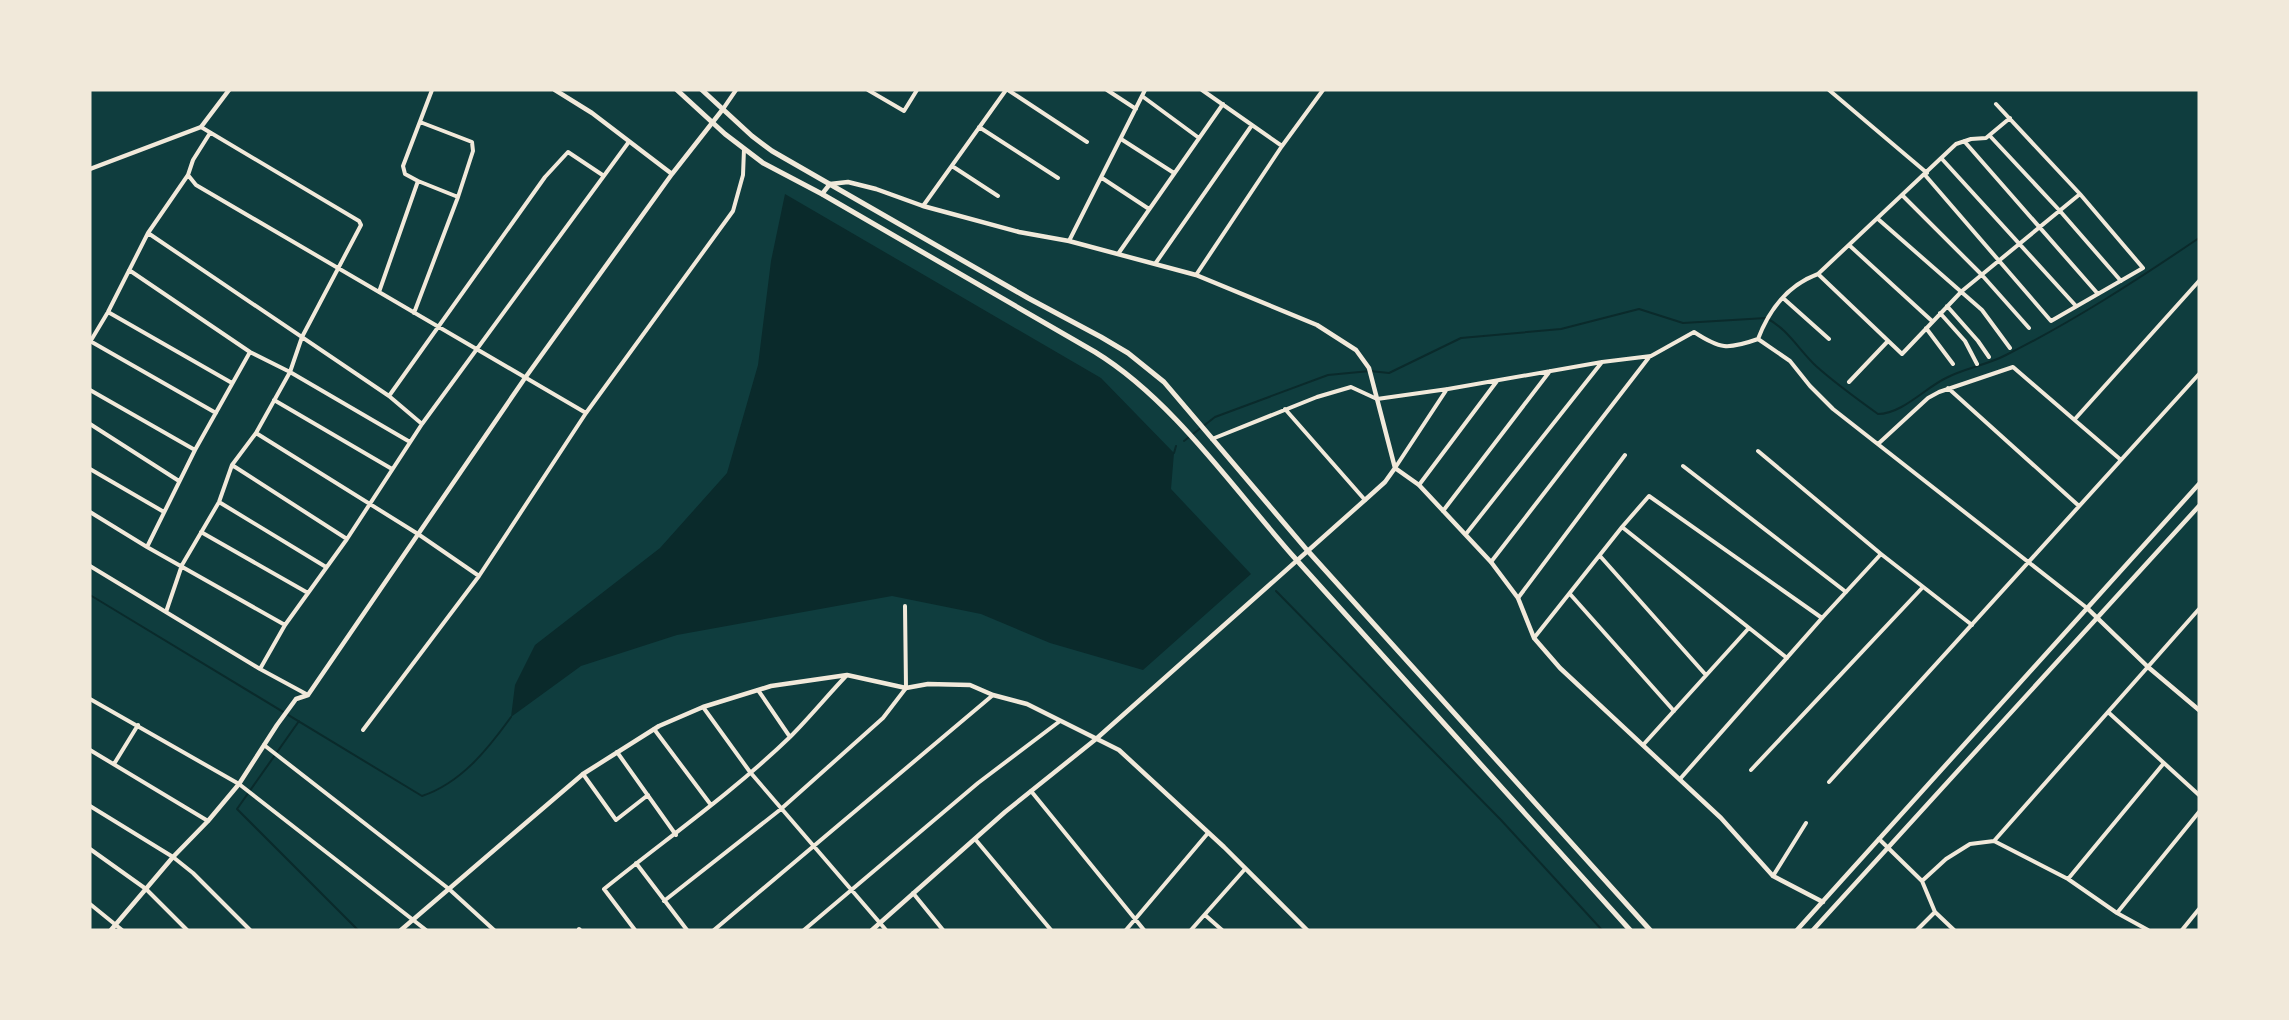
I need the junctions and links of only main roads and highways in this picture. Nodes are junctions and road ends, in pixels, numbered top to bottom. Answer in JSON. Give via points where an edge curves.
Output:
{"nodes":[{"id":1,"x":677,"y":90,"type":"edge"},
{"id":2,"x":702,"y":90,"type":"edge"},
{"id":3,"x":1630,"y":930,"type":"edge"},
{"id":4,"x":1650,"y":930,"type":"edge"}],
"edges":[{"from":1,"to":3,"type":"main road","via":[[763,163],[1120,367],[1151,394]]},
{"from":2,"to":4,"type":"main road","via":[[765,146],[1128,353],[1164,382],[1307,550]]}]}
